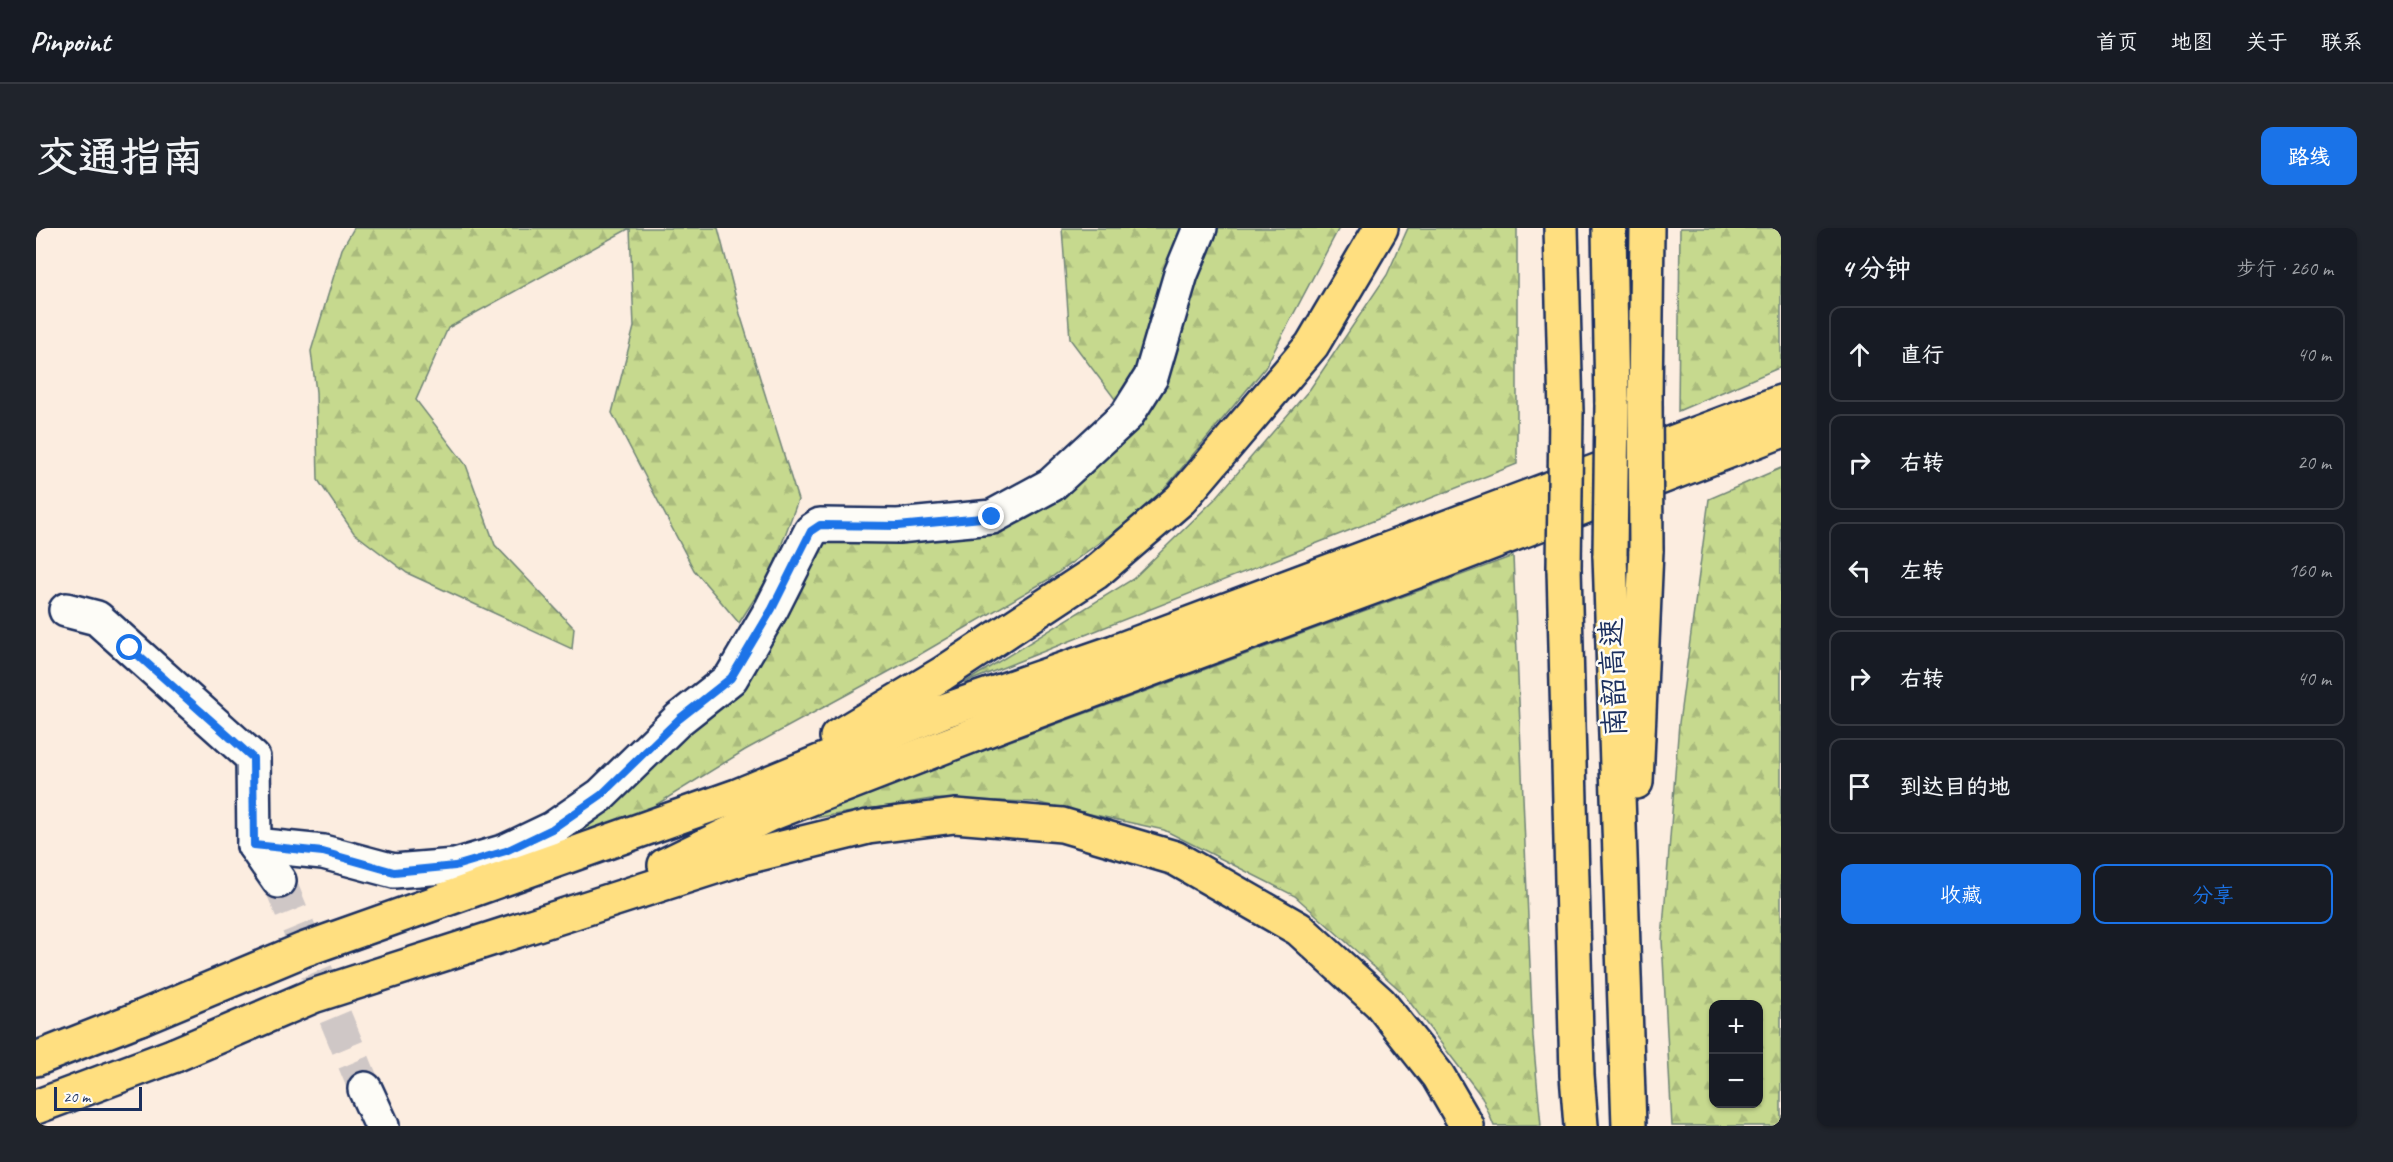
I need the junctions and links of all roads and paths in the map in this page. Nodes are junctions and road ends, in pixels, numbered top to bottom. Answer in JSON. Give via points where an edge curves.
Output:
{"nodes":[{"id":1,"x":1200,"y":228,"type":"edge"},
{"id":2,"x":1381,"y":228,"type":"edge"},
{"id":3,"x":1561,"y":228,"type":"edge"},
{"id":4,"x":1609,"y":228,"type":"edge"},
{"id":5,"x":1647,"y":228,"type":"edge"},
{"id":6,"x":1781,"y":402,"type":"edge"},
{"id":7,"x":1781,"y":431,"type":"edge"},
{"id":8,"x":66,"y":610,"type":"dead end"},
{"id":9,"x":737,"y":796,"type":"junction"},
{"id":10,"x":254,"y":845,"type":"junction"},
{"id":11,"x":279,"y":881,"type":"tunnel mouth"},
{"id":12,"x":566,"y":914,"type":"junction"},
{"id":13,"x":36,"y":1059,"type":"edge"},
{"id":14,"x":1624,"y":1060,"type":"junction"},
{"id":15,"x":365,"y":1089,"type":"tunnel mouth"},
{"id":16,"x":36,"y":1107,"type":"edge"},
{"id":17,"x":382,"y":1126,"type":"edge"},
{"id":18,"x":1467,"y":1126,"type":"edge"},
{"id":19,"x":1581,"y":1126,"type":"edge"},
{"id":20,"x":1629,"y":1126,"type":"edge"}],
"edges":[{"from":1,"to":10,"type":"street","via":[[1181,274],[1151,378],[1127,415],[1084,457],[1051,485],[992,517],[898,526],[820,525],[811,531],[772,609],[731,678],[679,719],[601,795],[552,829],[506,851],[455,866],[394,872],[323,852]]},
{"from":2,"to":9,"type":"main road","via":[[1312,345],[1181,499],[1095,573],[942,674]]},
{"from":3,"to":19,"type":"main road","name":"南韶高速","bridge":true,"via":[[1566,413],[1564,568],[1576,1075]]},
{"from":4,"to":14,"type":"main road","name":"南韶高速","bridge":true,"via":[[1610,555]]},
{"from":5,"to":14,"type":"main road","bridge":true,"via":[[1646,550]]},
{"from":6,"to":9,"type":"main road","via":[[1136,644],[943,711]]},
{"from":7,"to":12,"type":"main road","via":[[770,814]]},
{"from":8,"to":10,"type":"street","via":[[97,618],[253,758]]},
{"from":9,"to":13,"type":"main road","via":[[303,950]]},
{"from":10,"to":11,"type":"street"},
{"from":12,"to":16,"type":"main road","via":[[313,996],[175,1055]]},
{"from":12,"to":18,"type":"main road","via":[[746,857],[868,826],[955,816],[1062,825],[1175,858],[1299,929],[1380,1003],[1438,1076]]},
{"from":14,"to":20,"type":"main road","name":"南韶高速"},
{"from":15,"to":17,"type":"street"}]}
